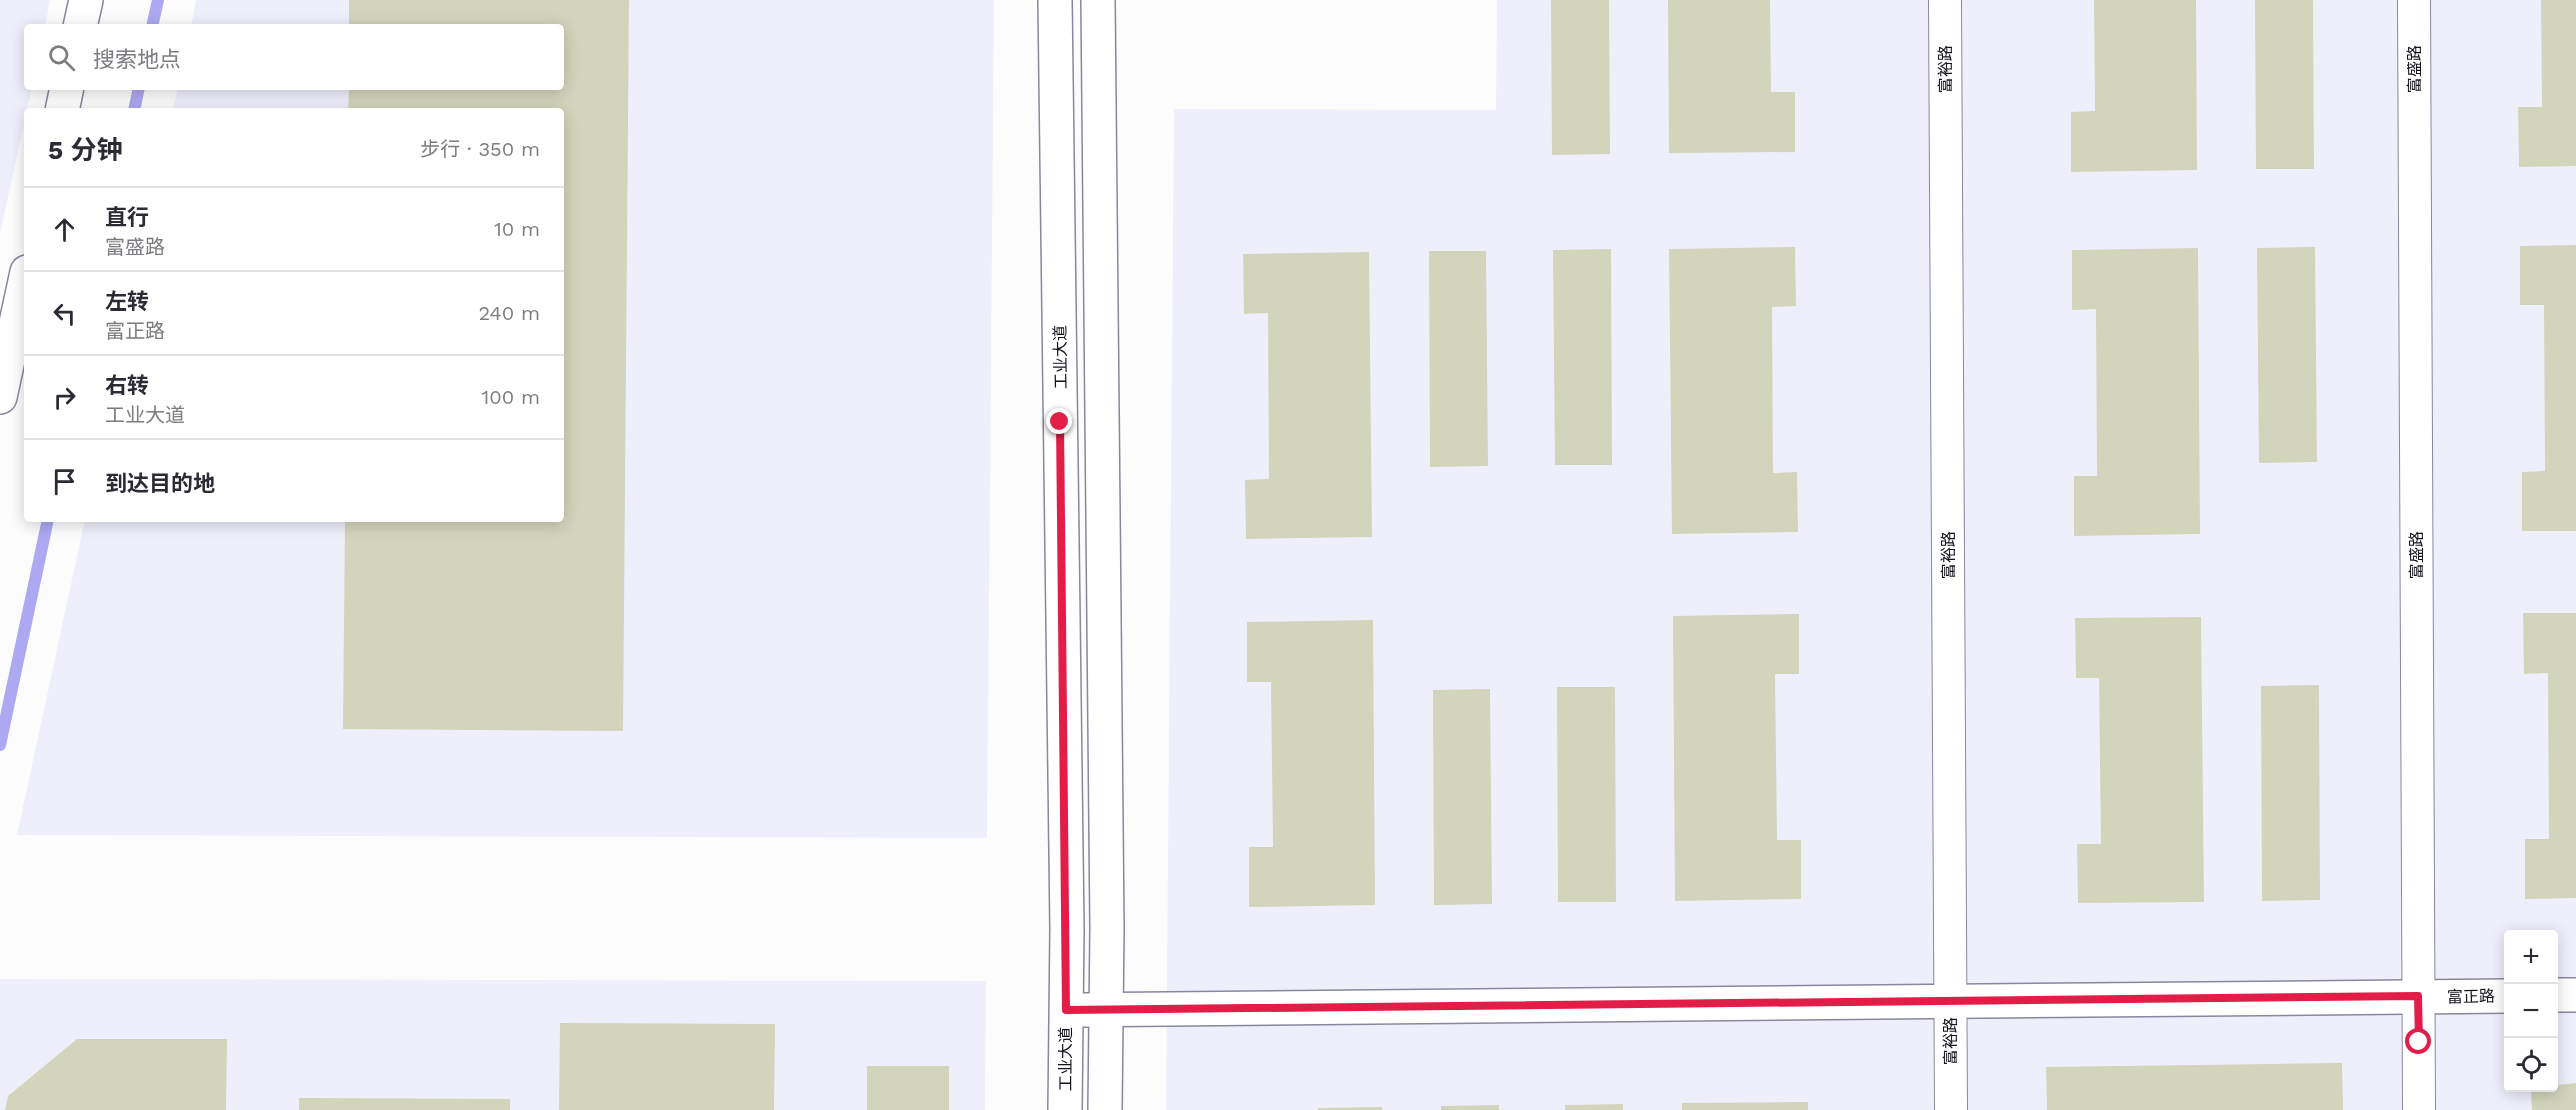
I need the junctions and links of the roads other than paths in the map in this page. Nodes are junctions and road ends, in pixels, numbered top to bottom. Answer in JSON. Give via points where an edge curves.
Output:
{"nodes":[{"id":1,"x":86,"y":0,"type":"edge"},
{"id":2,"x":1055,"y":0,"type":"edge"},
{"id":3,"x":1098,"y":0,"type":"edge"},
{"id":4,"x":1945,"y":0,"type":"edge"},
{"id":5,"x":2414,"y":0,"type":"edge"},
{"id":6,"x":81,"y":24,"type":"edge"},
{"id":7,"x":66,"y":90,"type":"edge"},
{"id":8,"x":63,"y":108,"type":"edge"},
{"id":9,"x":24,"y":286,"type":"edge"},
{"id":10,"x":0,"y":397,"type":"edge"},
{"id":11,"x":2558,"y":995,"type":"edge"},
{"id":12,"x":2576,"y":995,"type":"edge"},
{"id":13,"x":2418,"y":996,"type":"junction"},
{"id":14,"x":2504,"y":996,"type":"edge"},
{"id":15,"x":1950,"y":1001,"type":"junction"},
{"id":16,"x":1066,"y":1010,"type":"junction"},
{"id":17,"x":1106,"y":1010,"type":"junction"},
{"id":18,"x":1065,"y":1110,"type":"edge"},
{"id":19,"x":1105,"y":1110,"type":"edge"},
{"id":20,"x":1950,"y":1110,"type":"edge"},
{"id":21,"x":2419,"y":1110,"type":"edge"}],
"edges":[{"from":1,"to":6,"type":"street"},
{"from":2,"to":16,"type":"street","name":"工业大道"},
{"from":3,"to":17,"type":"street"},
{"from":4,"to":15,"type":"street","name":"富裕路"},
{"from":5,"to":13,"type":"street","name":"富盛路"},
{"from":7,"to":8,"type":"street"},
{"from":9,"to":10,"type":"street"},
{"from":11,"to":12,"type":"street"},
{"from":13,"to":14,"type":"street","name":"富正路"},
{"from":13,"to":15,"type":"street","name":"富正路"},
{"from":13,"to":21,"type":"street","name":"富盛路"},
{"from":15,"to":17,"type":"street","name":"富正路"},
{"from":15,"to":20,"type":"street","name":"富裕路"},
{"from":16,"to":17,"type":"street","name":"富正路"},
{"from":16,"to":18,"type":"street","name":"工业大道"},
{"from":17,"to":19,"type":"street"}]}
